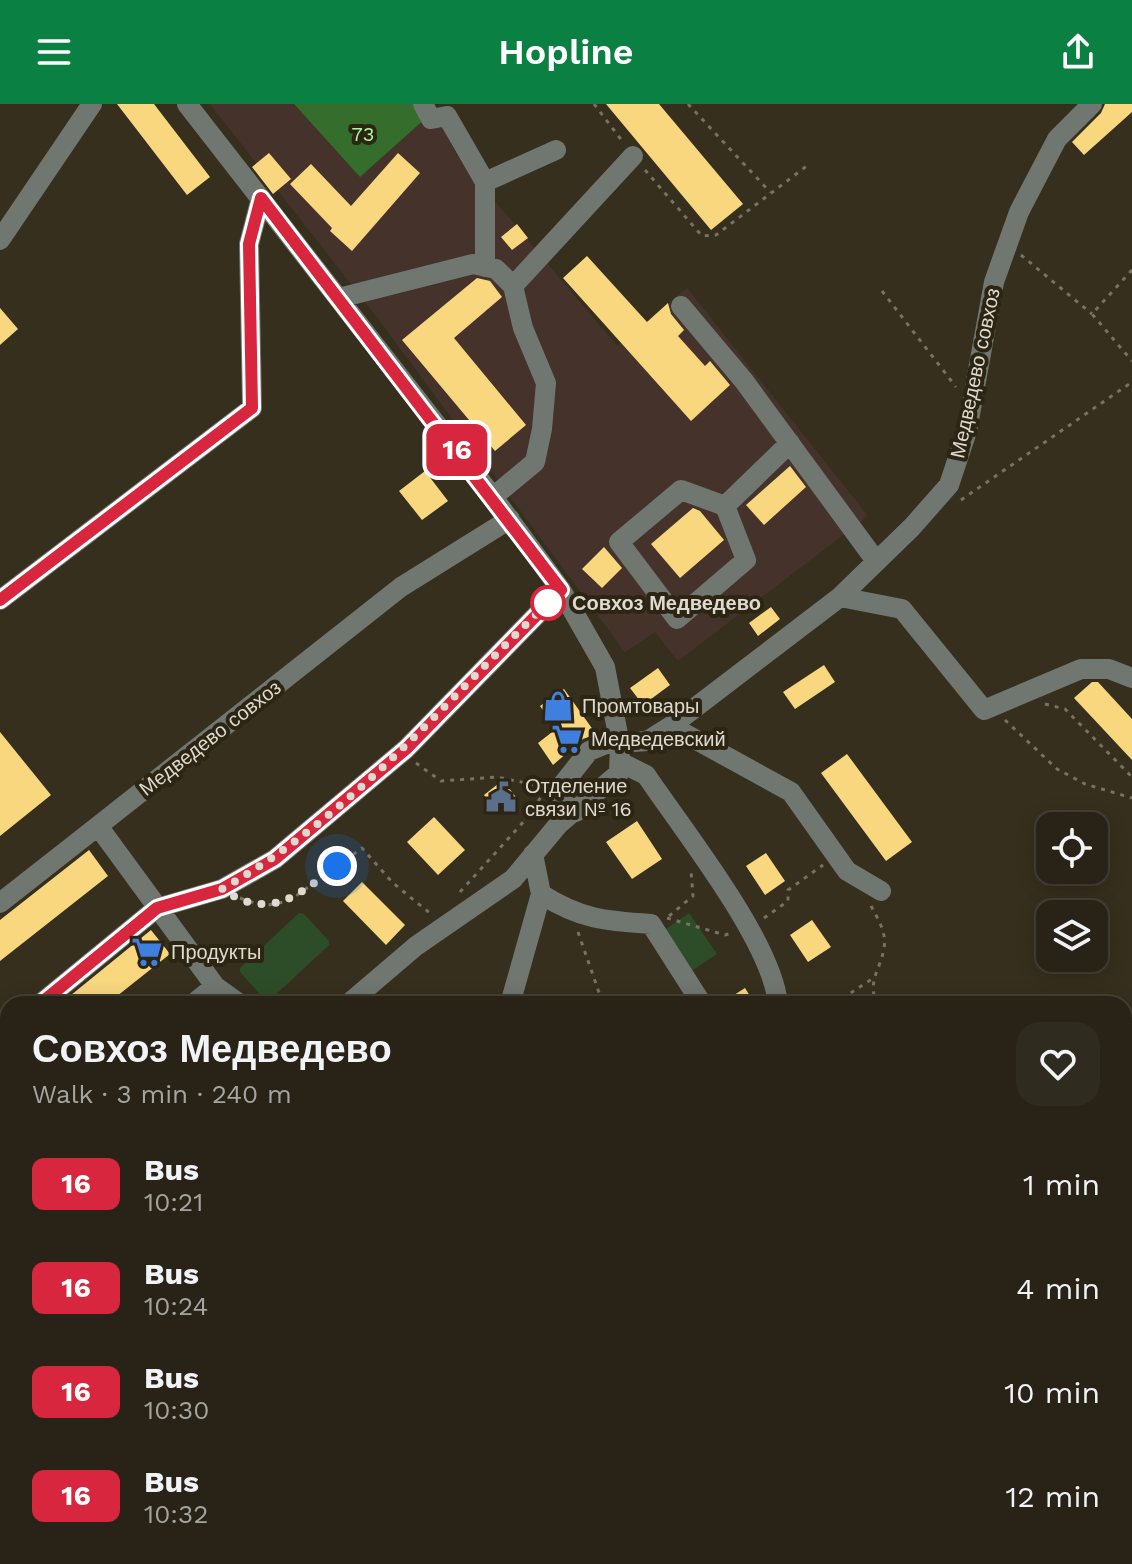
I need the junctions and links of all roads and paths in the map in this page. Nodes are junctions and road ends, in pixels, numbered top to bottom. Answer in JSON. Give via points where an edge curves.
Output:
{"nodes":[{"id":1,"x":92,"y":104,"type":"edge"},
{"id":2,"x":423,"y":104,"type":"edge"},
{"id":3,"x":594,"y":104,"type":"edge"},
{"id":4,"x":688,"y":104,"type":"edge"},
{"id":5,"x":1092,"y":104,"type":"edge"},
{"id":6,"x":195,"y":107,"type":"edge"},
{"id":7,"x":556,"y":150,"type":"dead end"},
{"id":8,"x":633,"y":156,"type":"junction"},
{"id":9,"x":808,"y":165,"type":"dead end"},
{"id":10,"x":485,"y":182,"type":"junction"},
{"id":11,"x":770,"y":192,"type":"junction"},
{"id":12,"x":261,"y":198,"type":"junction"},
{"id":13,"x":0,"y":240,"type":"edge"},
{"id":14,"x":1008,"y":242,"type":"junction"},
{"id":15,"x":485,"y":267,"type":"junction"},
{"id":16,"x":1132,"y":270,"type":"edge"},
{"id":17,"x":513,"y":286,"type":"junction"},
{"id":18,"x":882,"y":291,"type":"dead end"},
{"id":19,"x":339,"y":298,"type":"junction"},
{"id":20,"x":681,"y":306,"type":"dead end"},
{"id":21,"x":1092,"y":314,"type":"junction"},
{"id":22,"x":1132,"y":361,"type":"edge"},
{"id":23,"x":1132,"y":382,"type":"edge"},
{"id":24,"x":971,"y":406,"type":"junction"},
{"id":25,"x":790,"y":443,"type":"junction"},
{"id":26,"x":493,"y":497,"type":"junction"},
{"id":27,"x":958,"y":502,"type":"dead end"},
{"id":28,"x":725,"y":506,"type":"junction"},
{"id":29,"x":510,"y":519,"type":"junction"},
{"id":30,"x":876,"y":561,"type":"junction"},
{"id":31,"x":561,"y":590,"type":"junction"},
{"id":32,"x":840,"y":597,"type":"junction"},
{"id":33,"x":0,"y":600,"type":"edge"},
{"id":34,"x":1132,"y":678,"type":"edge"},
{"id":35,"x":1018,"y":695,"type":"junction"},
{"id":36,"x":991,"y":706,"type":"junction"},
{"id":37,"x":671,"y":726,"type":"junction"},
{"id":38,"x":620,"y":754,"type":"junction"},
{"id":39,"x":397,"y":756,"type":"junction"},
{"id":40,"x":1132,"y":777,"type":"edge"},
{"id":41,"x":1132,"y":798,"type":"edge"},
{"id":42,"x":576,"y":812,"type":"junction"},
{"id":43,"x":98,"y":826,"type":"junction"},
{"id":44,"x":690,"y":841,"type":"junction"},
{"id":45,"x":533,"y":854,"type":"junction"},
{"id":46,"x":876,"y":888,"type":"joint"},
{"id":47,"x":222,"y":889,"type":"junction"},
{"id":48,"x":541,"y":894,"type":"junction"},
{"id":49,"x":452,"y":902,"type":"dead end"},
{"id":50,"x":0,"y":903,"type":"edge"},
{"id":51,"x":157,"y":908,"type":"junction"},
{"id":52,"x":571,"y":913,"type":"junction"},
{"id":53,"x":651,"y":924,"type":"junction"},
{"id":54,"x":442,"y":927,"type":"junction"},
{"id":55,"x":872,"y":979,"type":"junction"},
{"id":56,"x":215,"y":986,"type":"junction"},
{"id":57,"x":50,"y":996,"type":"edge"},
{"id":58,"x":203,"y":996,"type":"edge"},
{"id":59,"x":229,"y":996,"type":"edge"},
{"id":60,"x":358,"y":996,"type":"edge"},
{"id":61,"x":512,"y":996,"type":"edge"},
{"id":62,"x":600,"y":996,"type":"edge"},
{"id":63,"x":697,"y":996,"type":"edge"},
{"id":64,"x":777,"y":996,"type":"edge"},
{"id":65,"x":846,"y":996,"type":"edge"},
{"id":66,"x":875,"y":996,"type":"edge"}],
"edges":[{"from":1,"to":13,"type":"street"},
{"from":2,"to":10,"type":"street","via":[[431,119],[447,116]]},
{"from":3,"to":8,"type":"path"},
{"from":4,"to":11,"type":"path"},
{"from":5,"to":14,"type":"street","name":"Медведево совхоз","via":[[1057,139]]},
{"from":6,"to":12,"type":"street"},
{"from":7,"to":10,"type":"street"},
{"from":8,"to":11,"type":"path","via":[[702,236],[716,235]]},
{"from":8,"to":17,"type":"street"},
{"from":9,"to":11,"type":"path"},
{"from":10,"to":15,"type":"street"},
{"from":12,"to":19,"type":"street"},
{"from":12,"to":33,"type":"street","via":[[249,244],[252,408]]},
{"from":14,"to":21,"type":"path"},
{"from":14,"to":24,"type":"street","name":"Медведево совхоз","via":[[994,282]]},
{"from":15,"to":17,"type":"street","via":[[496,269]]},
{"from":15,"to":19,"type":"street","via":[[473,264]]},
{"from":16,"to":21,"type":"path"},
{"from":17,"to":26,"type":"street","via":[[523,328],[546,383],[542,429],[535,462]]},
{"from":18,"to":24,"type":"path"},
{"from":19,"to":26,"type":"street"},
{"from":20,"to":25,"type":"street"},
{"from":21,"to":22,"type":"path"},
{"from":23,"to":27,"type":"path"},
{"from":24,"to":30,"type":"street","name":"Медведево совхоз","via":[[949,485]]},
{"from":25,"to":28,"type":"street"},
{"from":25,"to":30,"type":"street"},
{"from":26,"to":29,"type":"street"},
{"from":28,"to":28,"type":"street","via":[[681,490],[619,542],[677,619],[746,560]]},
{"from":29,"to":31,"type":"street"},
{"from":29,"to":43,"type":"street","name":"Медведево совхоз","via":[[401,587]]},
{"from":30,"to":32,"type":"street","name":"Медведево совхоз"},
{"from":31,"to":38,"type":"street","via":[[605,667]]},
{"from":31,"to":39,"type":"street"},
{"from":32,"to":36,"type":"street","via":[[902,609],[984,710]]},
{"from":32,"to":37,"type":"street","name":"Медведево совхоз"},
{"from":34,"to":35,"type":"street","via":[[1109,669],[1081,669]]},
{"from":35,"to":36,"type":"street"},
{"from":35,"to":40,"type":"path","via":[[1065,709]]},
{"from":36,"to":41,"type":"path","via":[[1057,769]]},
{"from":37,"to":38,"type":"street","name":"Медведево совхоз"},
{"from":37,"to":46,"type":"street","via":[[791,792],[847,871]]},
{"from":38,"to":42,"type":"street","via":[[619,773]]},
{"from":38,"to":42,"type":"street","name":"Медведево совхоз","via":[[606,744],[589,751],[568,773],[559,789],[563,803]]},
{"from":38,"to":44,"type":"street","via":[[646,775]]},
{"from":39,"to":47,"type":"street","via":[[275,859]]},
{"from":39,"to":49,"type":"path","via":[[424,766],[441,781],[497,777],[548,787]]},
{"from":42,"to":45,"type":"street"},
{"from":43,"to":50,"type":"street","name":"Медведево совхоз"},
{"from":43,"to":51,"type":"street"},
{"from":44,"to":53,"type":"path","via":[[693,896]]},
{"from":44,"to":64,"type":"street","via":[[749,929]]},
{"from":45,"to":48,"type":"street"},
{"from":45,"to":54,"type":"street","via":[[513,879]]},
{"from":46,"to":55,"type":"path","via":[[871,906],[882,926],[884,947]]},
{"from":47,"to":51,"type":"street"},
{"from":47,"to":54,"type":"path","via":[[263,906],[289,901],[362,848]]},
{"from":48,"to":52,"type":"street"},
{"from":48,"to":61,"type":"street"},
{"from":51,"to":56,"type":"street"},
{"from":51,"to":57,"type":"street"},
{"from":52,"to":53,"type":"street"},
{"from":52,"to":62,"type":"path"},
{"from":53,"to":63,"type":"street"},
{"from":54,"to":60,"type":"street"},
{"from":55,"to":65,"type":"path"},
{"from":55,"to":66,"type":"path"},
{"from":56,"to":58,"type":"street"},
{"from":56,"to":59,"type":"street"}]}
